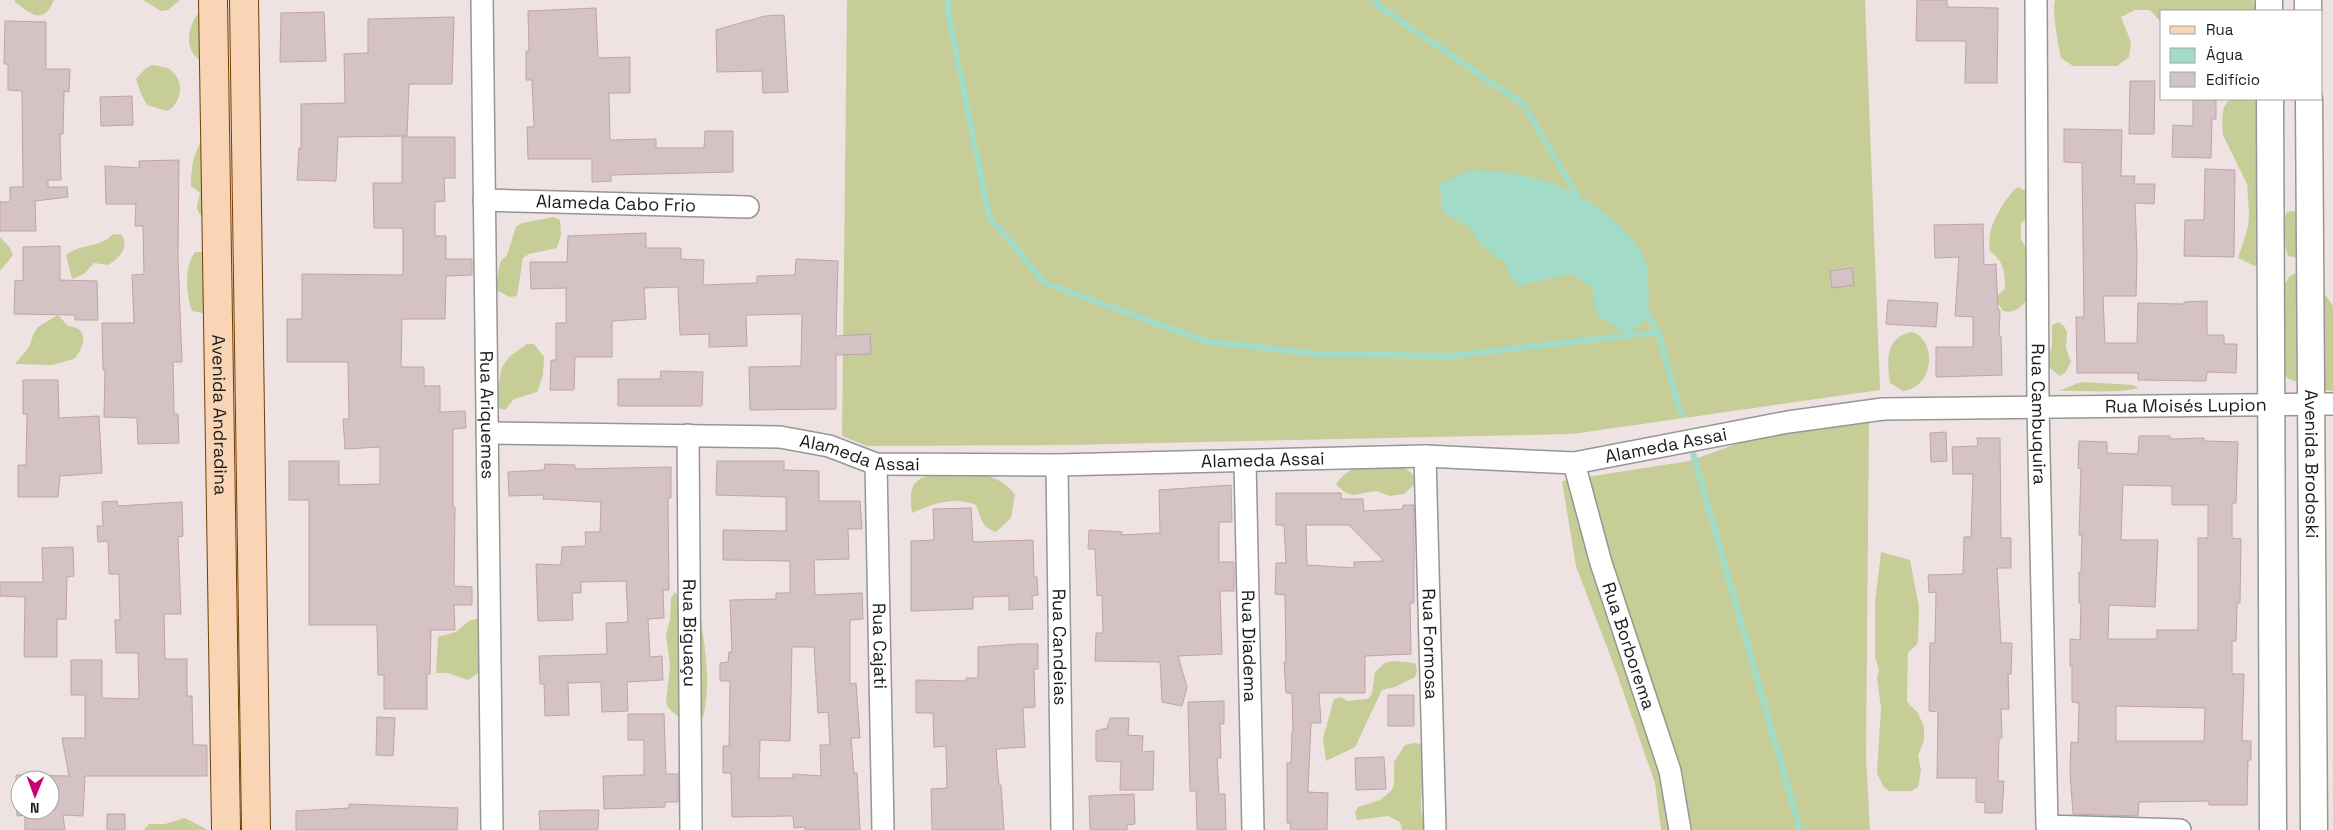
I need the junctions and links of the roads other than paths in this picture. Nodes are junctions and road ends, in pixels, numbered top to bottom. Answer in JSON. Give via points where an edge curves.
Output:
{"nodes":[{"id":1,"x":213,"y":0,"type":"edge"},
{"id":2,"x":244,"y":0,"type":"edge"},
{"id":3,"x":482,"y":0,"type":"edge"},
{"id":4,"x":2036,"y":0,"type":"edge"},
{"id":5,"x":2270,"y":100,"type":"edge"},
{"id":6,"x":2309,"y":100,"type":"edge"},
{"id":7,"x":484,"y":200,"type":"junction"},
{"id":8,"x":748,"y":207,"type":"dead end"},
{"id":9,"x":2322,"y":404,"type":"edge"},
{"id":10,"x":2272,"y":405,"type":"junction"},
{"id":11,"x":2038,"y":406,"type":"junction"},
{"id":12,"x":487,"y":433,"type":"junction"},
{"id":13,"x":688,"y":435,"type":"junction"},
{"id":14,"x":1426,"y":456,"type":"junction"},
{"id":15,"x":1245,"y":462,"type":"junction"},
{"id":16,"x":1574,"y":463,"type":"junction"},
{"id":17,"x":876,"y":464,"type":"junction"},
{"id":18,"x":1057,"y":465,"type":"junction"},
{"id":19,"x":254,"y":760,"type":"junction"},
{"id":20,"x":226,"y":761,"type":"junction"},
{"id":21,"x":226,"y":830,"type":"edge"},
{"id":22,"x":256,"y":830,"type":"edge"},
{"id":23,"x":492,"y":830,"type":"edge"},
{"id":24,"x":691,"y":830,"type":"edge"},
{"id":25,"x":883,"y":830,"type":"edge"},
{"id":26,"x":1062,"y":830,"type":"edge"},
{"id":27,"x":1253,"y":830,"type":"edge"},
{"id":28,"x":1435,"y":830,"type":"edge"},
{"id":29,"x":1680,"y":830,"type":"edge"},
{"id":30,"x":2180,"y":830,"type":"edge"},
{"id":31,"x":2273,"y":830,"type":"edge"},
{"id":32,"x":2314,"y":830,"type":"edge"}],
"edges":[{"from":1,"to":20,"type":"main road","name":"Avenida Andradina"},
{"from":2,"to":19,"type":"main road","name":"Avenida Andradina"},
{"from":3,"to":7,"type":"street","name":"Rua Ariquemes"},
{"from":4,"to":11,"type":"street","name":"Rua Cambuquira"},
{"from":5,"to":10,"type":"street"},
{"from":6,"to":9,"type":"street","name":"Avenida Brodoski"},
{"from":7,"to":8,"type":"street","name":"Alameda Cabo Frio"},
{"from":7,"to":12,"type":"street","name":"Rua Ariquemes"},
{"from":9,"to":10,"type":"street","name":"Rua Moisés Lupion"},
{"from":9,"to":32,"type":"street","name":"Avenida Brodoski"},
{"from":10,"to":11,"type":"street","name":"Rua Moisés Lupion"},
{"from":10,"to":31,"type":"street"},
{"from":11,"to":16,"type":"street","name":"Alameda Assai","via":[[1883,409],[1788,422]]},
{"from":11,"to":30,"type":"street","name":"Rua Cambuquira","via":[[2047,826]]},
{"from":12,"to":13,"type":"street","name":"Alameda Assai"},
{"from":12,"to":23,"type":"street","name":"Rua Ariquemes"},
{"from":13,"to":17,"type":"street","name":"Alameda Assai","via":[[780,437],[829,446]]},
{"from":13,"to":24,"type":"street","name":"Rua Biguaçu"},
{"from":14,"to":15,"type":"street","name":"Alameda Assai"},
{"from":14,"to":16,"type":"street","name":"Alameda Assai"},
{"from":14,"to":28,"type":"street","name":"Rua Formosa"},
{"from":15,"to":18,"type":"street","name":"Alameda Assai"},
{"from":15,"to":27,"type":"street","name":"Rua Diadema"},
{"from":16,"to":29,"type":"street","name":"Rua Borborema","via":[[1601,563],[1670,771]]},
{"from":17,"to":18,"type":"street","name":"Alameda Assai"},
{"from":17,"to":25,"type":"street","name":"Rua Cajati"},
{"from":18,"to":26,"type":"street","name":"Rua Candeias"},
{"from":19,"to":20,"type":"street"},
{"from":19,"to":22,"type":"main road","name":"Avenida Andradina"},
{"from":20,"to":21,"type":"main road","name":"Avenida Andradina"}]}
